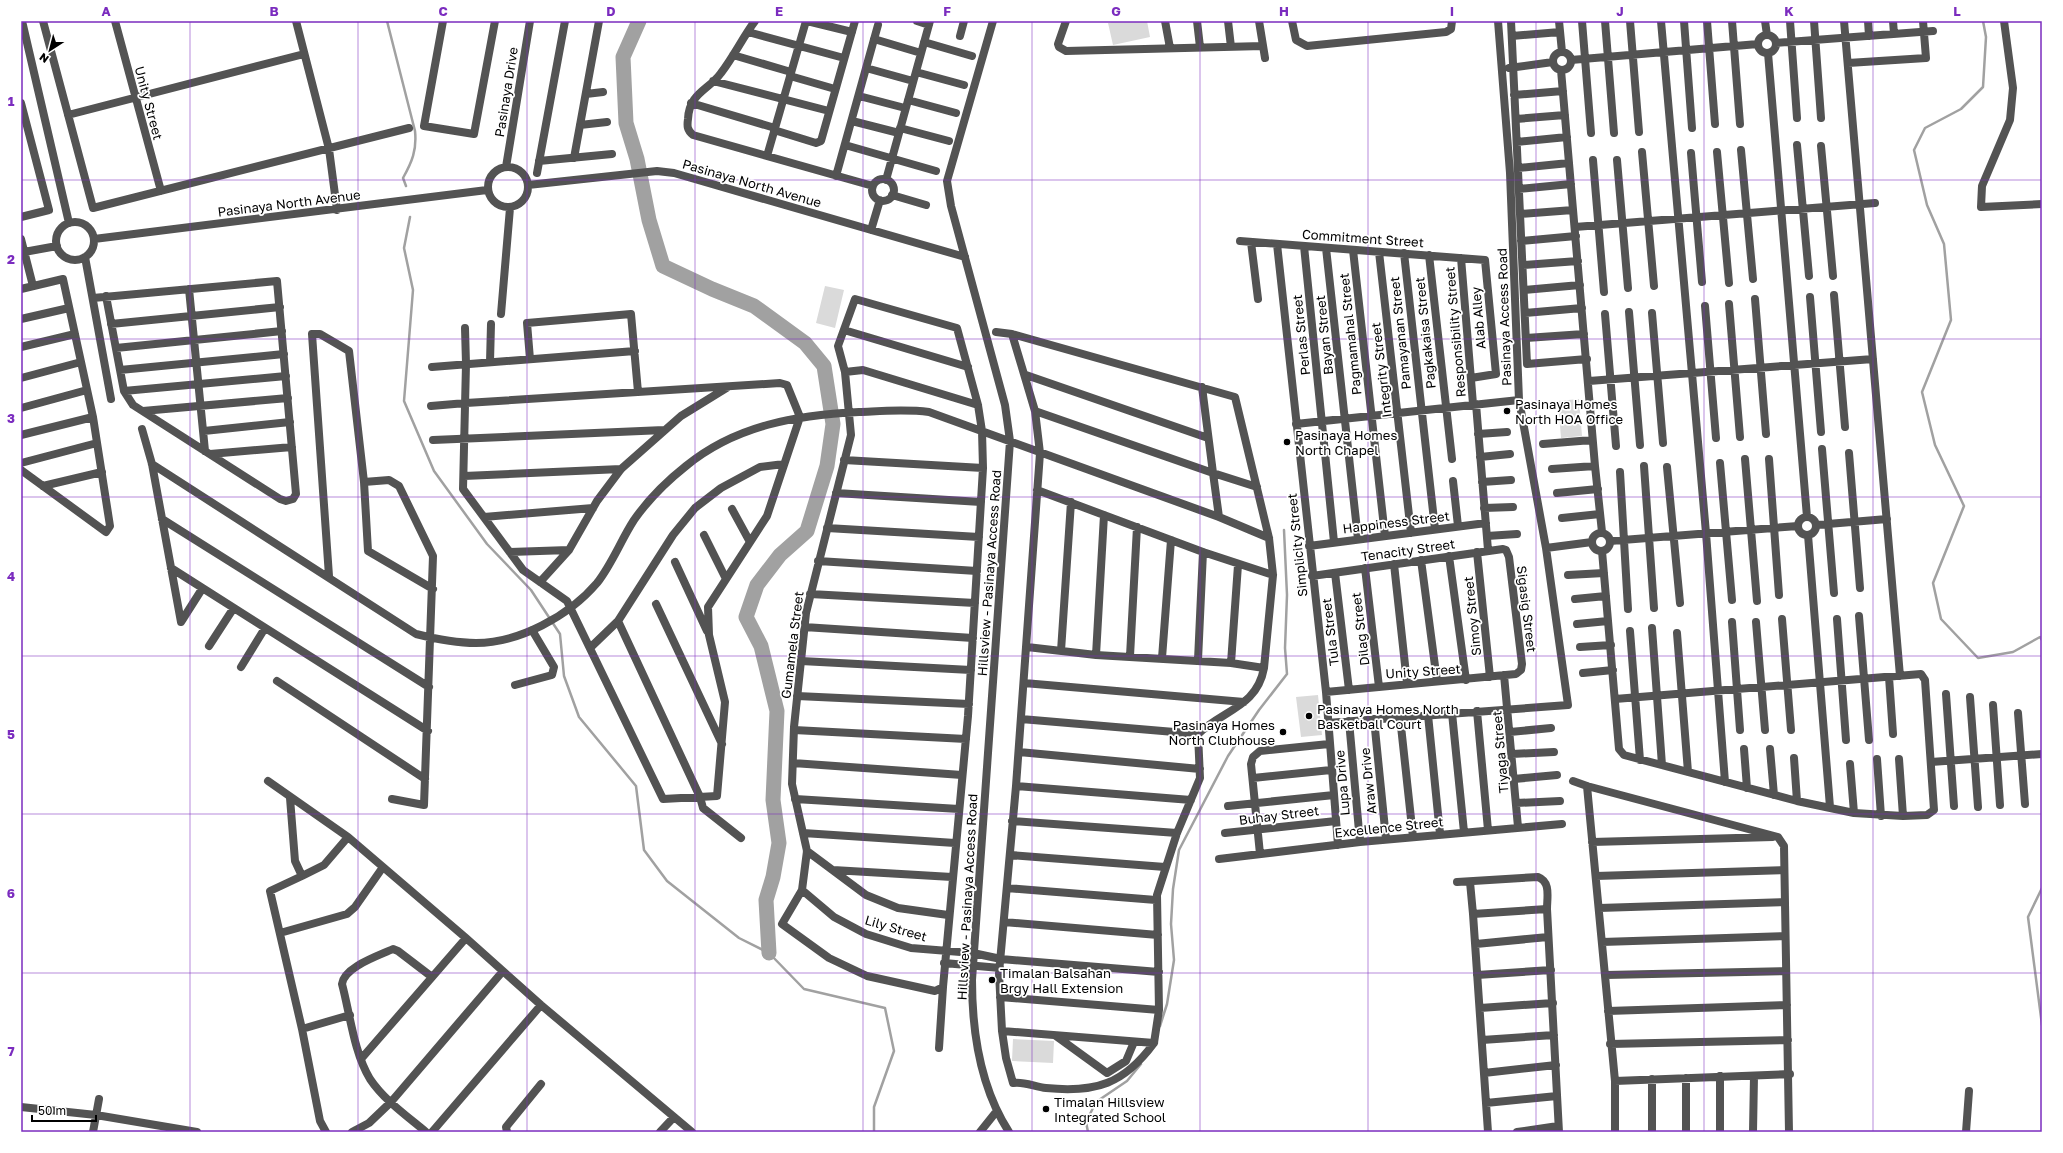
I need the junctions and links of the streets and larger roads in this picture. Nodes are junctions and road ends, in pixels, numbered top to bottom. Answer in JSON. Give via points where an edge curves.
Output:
{"nodes":[{"id":1,"x":22,"y":21,"type":"edge"},
{"id":2,"x":44,"y":21,"type":"edge"},
{"id":3,"x":115,"y":21,"type":"edge"},
{"id":4,"x":296,"y":21,"type":"edge"},
{"id":5,"x":443,"y":21,"type":"edge"},
{"id":6,"x":495,"y":21,"type":"edge"},
{"id":7,"x":530,"y":21,"type":"edge"},
{"id":8,"x":565,"y":21,"type":"edge"},
{"id":9,"x":599,"y":21,"type":"edge"},
{"id":10,"x":755,"y":21,"type":"edge"},
{"id":11,"x":807,"y":21,"type":"edge"},
{"id":12,"x":855,"y":21,"type":"edge"},
{"id":13,"x":917,"y":21,"type":"edge"},
{"id":14,"x":964,"y":21,"type":"edge"},
{"id":15,"x":993,"y":21,"type":"edge"},
{"id":16,"x":1066,"y":21,"type":"edge"},
{"id":17,"x":1165,"y":21,"type":"edge"},
{"id":18,"x":1197,"y":21,"type":"edge"},
{"id":19,"x":1228,"y":21,"type":"edge"},
{"id":20,"x":1259,"y":21,"type":"edge"},
{"id":21,"x":1292,"y":21,"type":"edge"},
{"id":22,"x":1452,"y":21,"type":"edge"},
{"id":23,"x":1498,"y":21,"type":"edge"},
{"id":24,"x":1511,"y":21,"type":"edge"},
{"id":25,"x":1559,"y":21,"type":"edge"},
{"id":26,"x":1582,"y":21,"type":"edge"},
{"id":27,"x":1605,"y":21,"type":"edge"},
{"id":28,"x":1630,"y":21,"type":"edge"},
{"id":29,"x":1661,"y":21,"type":"edge"},
{"id":30,"x":1684,"y":21,"type":"edge"},
{"id":31,"x":1707,"y":21,"type":"edge"},
{"id":32,"x":1732,"y":21,"type":"edge"},
{"id":33,"x":1766,"y":21,"type":"edge"},
{"id":34,"x":1790,"y":21,"type":"edge"},
{"id":35,"x":1814,"y":21,"type":"edge"},
{"id":36,"x":1844,"y":21,"type":"edge"},
{"id":37,"x":1868,"y":21,"type":"edge"},
{"id":38,"x":1893,"y":21,"type":"edge"},
{"id":39,"x":1923,"y":21,"type":"edge"},
{"id":40,"x":2004,"y":21,"type":"edge"},
{"id":41,"x":929,"y":23,"type":"edge"},
{"id":42,"x":878,"y":25,"type":"dead end"},
{"id":43,"x":748,"y":32,"type":"junction"},
{"id":44,"x":852,"y":32,"type":"junction"},
{"id":45,"x":1560,"y":32,"type":"junction"},
{"id":46,"x":1924,"y":32,"type":"junction"},
{"id":47,"x":1933,"y":32,"type":"dead end"},
{"id":48,"x":1894,"y":34,"type":"junction"},
{"id":49,"x":1767,"y":35,"type":"junction"},
{"id":50,"x":960,"y":36,"type":"dead end"},
{"id":51,"x":1512,"y":36,"type":"junction"},
{"id":52,"x":1869,"y":36,"type":"junction"},
{"id":53,"x":1846,"y":38,"type":"junction"},
{"id":54,"x":874,"y":39,"type":"junction"},
{"id":55,"x":1815,"y":40,"type":"junction"},
{"id":56,"x":924,"y":42,"type":"junction"},
{"id":57,"x":1791,"y":42,"type":"junction"},
{"id":58,"x":1776,"y":43,"type":"junction"},
{"id":59,"x":1758,"y":44,"type":"junction"},
{"id":60,"x":799,"y":46,"type":"junction"},
{"id":61,"x":1263,"y":46,"type":"junction"},
{"id":62,"x":1734,"y":46,"type":"junction"},
{"id":63,"x":1200,"y":47,"type":"junction"},
{"id":64,"x":1231,"y":47,"type":"junction"},
{"id":65,"x":1170,"y":48,"type":"junction"},
{"id":66,"x":1709,"y":48,"type":"junction"},
{"id":67,"x":1686,"y":50,"type":"junction"},
{"id":68,"x":1562,"y":52,"type":"junction"},
{"id":69,"x":1664,"y":52,"type":"junction"},
{"id":70,"x":921,"y":53,"type":"junction"},
{"id":71,"x":1768,"y":53,"type":"junction"},
{"id":72,"x":304,"y":54,"type":"junction"},
{"id":73,"x":733,"y":55,"type":"junction"},
{"id":74,"x":1633,"y":55,"type":"junction"},
{"id":75,"x":972,"y":56,"type":"dead end"},
{"id":76,"x":1608,"y":57,"type":"junction"},
{"id":77,"x":844,"y":58,"type":"junction"},
{"id":78,"x":1265,"y":58,"type":"dead end"},
{"id":79,"x":1585,"y":59,"type":"junction"},
{"id":80,"x":1571,"y":60,"type":"junction"},
{"id":81,"x":1553,"y":62,"type":"junction"},
{"id":82,"x":1848,"y":63,"type":"junction"},
{"id":83,"x":1513,"y":67,"type":"junction"},
{"id":84,"x":866,"y":68,"type":"junction"},
{"id":85,"x":1502,"y":69,"type":"junction"},
{"id":86,"x":1561,"y":70,"type":"junction"},
{"id":87,"x":916,"y":72,"type":"junction"},
{"id":88,"x":791,"y":74,"type":"junction"},
{"id":89,"x":713,"y":81,"type":"junction"},
{"id":90,"x":913,"y":81,"type":"junction"},
{"id":91,"x":964,"y":85,"type":"dead end"},
{"id":92,"x":835,"y":89,"type":"junction"},
{"id":93,"x":1563,"y":91,"type":"junction"},
{"id":94,"x":603,"y":92,"type":"dead end"},
{"id":95,"x":586,"y":94,"type":"junction"},
{"id":96,"x":1514,"y":95,"type":"junction"},
{"id":97,"x":858,"y":96,"type":"junction"},
{"id":98,"x":136,"y":98,"type":"junction"},
{"id":99,"x":784,"y":99,"type":"junction"},
{"id":100,"x":21,"y":103,"type":"edge"},
{"id":101,"x":691,"y":103,"type":"junction"},
{"id":102,"x":906,"y":104,"type":"junction"},
{"id":103,"x":829,"y":111,"type":"junction"},
{"id":104,"x":956,"y":113,"type":"dead end"},
{"id":105,"x":68,"y":115,"type":"junction"},
{"id":106,"x":1565,"y":115,"type":"junction"},
{"id":107,"x":1797,"y":118,"type":"dead end"},
{"id":108,"x":1822,"y":118,"type":"dead end"},
{"id":109,"x":1516,"y":119,"type":"junction"},
{"id":110,"x":852,"y":121,"type":"junction"},
{"id":111,"x":607,"y":122,"type":"dead end"},
{"id":112,"x":1715,"y":124,"type":"dead end"},
{"id":113,"x":1740,"y":124,"type":"dead end"},
{"id":114,"x":580,"y":125,"type":"junction"},
{"id":115,"x":408,"y":128,"type":"dead end"},
{"id":116,"x":1692,"y":128,"type":"dead end"},
{"id":117,"x":775,"y":129,"type":"junction"},
{"id":118,"x":899,"y":130,"type":"junction"},
{"id":119,"x":1639,"y":132,"type":"dead end"},
{"id":120,"x":1591,"y":134,"type":"dead end"},
{"id":121,"x":1614,"y":134,"type":"dead end"},
{"id":122,"x":1567,"y":137,"type":"junction"},
{"id":123,"x":949,"y":141,"type":"dead end"},
{"id":124,"x":1517,"y":142,"type":"junction"},
{"id":125,"x":845,"y":145,"type":"junction"},
{"id":126,"x":1797,"y":145,"type":"dead end"},
{"id":127,"x":1821,"y":146,"type":"dead end"},
{"id":128,"x":329,"y":149,"type":"junction"},
{"id":129,"x":1741,"y":150,"type":"dead end"},
{"id":130,"x":1642,"y":152,"type":"dead end"},
{"id":131,"x":1717,"y":152,"type":"dead end"},
{"id":132,"x":1690,"y":153,"type":"dead end"},
{"id":133,"x":612,"y":154,"type":"dead end"},
{"id":134,"x":767,"y":156,"type":"junction"},
{"id":135,"x":574,"y":158,"type":"junction"},
{"id":136,"x":892,"y":158,"type":"junction"},
{"id":137,"x":1593,"y":160,"type":"dead end"},
{"id":138,"x":1617,"y":160,"type":"dead end"},
{"id":139,"x":539,"y":161,"type":"junction"},
{"id":140,"x":1569,"y":163,"type":"junction"},
{"id":141,"x":506,"y":167,"type":"junction"},
{"id":142,"x":1518,"y":168,"type":"junction"},
{"id":143,"x":936,"y":171,"type":"dead end"},
{"id":144,"x":537,"y":173,"type":"dead end"},
{"id":145,"x":836,"y":176,"type":"junction"},
{"id":146,"x":886,"y":180,"type":"junction"},
{"id":147,"x":1571,"y":184,"type":"junction"},
{"id":148,"x":528,"y":185,"type":"junction"},
{"id":149,"x":873,"y":186,"type":"junction"},
{"id":150,"x":1519,"y":189,"type":"junction"},
{"id":151,"x":487,"y":190,"type":"junction"},
{"id":152,"x":161,"y":191,"type":"junction"},
{"id":153,"x":892,"y":195,"type":"junction"},
{"id":154,"x":880,"y":200,"type":"junction"},
{"id":155,"x":1875,"y":202,"type":"dead end"},
{"id":156,"x":1860,"y":204,"type":"junction"},
{"id":157,"x":2042,"y":204,"type":"edge"},
{"id":158,"x":926,"y":205,"type":"dead end"},
{"id":159,"x":1827,"y":207,"type":"junction"},
{"id":160,"x":510,"y":208,"type":"junction"},
{"id":161,"x":1803,"y":208,"type":"junction"},
{"id":162,"x":337,"y":210,"type":"junction"},
{"id":163,"x":1573,"y":210,"type":"junction"},
{"id":164,"x":1781,"y":210,"type":"junction"},
{"id":165,"x":1747,"y":213,"type":"junction"},
{"id":166,"x":1520,"y":214,"type":"junction"},
{"id":167,"x":1723,"y":215,"type":"junction"},
{"id":168,"x":21,"y":217,"type":"edge"},
{"id":169,"x":1696,"y":217,"type":"junction"},
{"id":170,"x":1679,"y":219,"type":"junction"},
{"id":171,"x":1648,"y":221,"type":"junction"},
{"id":172,"x":69,"y":223,"type":"junction"},
{"id":173,"x":1622,"y":223,"type":"junction"},
{"id":174,"x":1598,"y":225,"type":"junction"},
{"id":175,"x":1575,"y":227,"type":"junction"},
{"id":176,"x":871,"y":230,"type":"junction"},
{"id":177,"x":1576,"y":236,"type":"junction"},
{"id":178,"x":94,"y":238,"type":"junction"},
{"id":179,"x":21,"y":239,"type":"edge"},
{"id":180,"x":1240,"y":241,"type":"dead end"},
{"id":181,"x":1521,"y":241,"type":"junction"},
{"id":182,"x":1251,"y":242,"type":"junction"},
{"id":183,"x":1277,"y":244,"type":"junction"},
{"id":184,"x":57,"y":246,"type":"junction"},
{"id":185,"x":1304,"y":246,"type":"junction"},
{"id":186,"x":1326,"y":248,"type":"junction"},
{"id":187,"x":1353,"y":250,"type":"junction"},
{"id":188,"x":24,"y":252,"type":"junction"},
{"id":189,"x":1379,"y":252,"type":"junction"},
{"id":190,"x":1404,"y":254,"type":"junction"},
{"id":191,"x":1429,"y":255,"type":"junction"},
{"id":192,"x":86,"y":257,"type":"junction"},
{"id":193,"x":965,"y":257,"type":"junction"},
{"id":194,"x":1461,"y":258,"type":"junction"},
{"id":195,"x":1485,"y":260,"type":"joint"},
{"id":196,"x":1578,"y":261,"type":"junction"},
{"id":197,"x":1523,"y":265,"type":"junction"},
{"id":198,"x":1809,"y":276,"type":"dead end"},
{"id":199,"x":1833,"y":276,"type":"dead end"},
{"id":200,"x":1753,"y":279,"type":"dead end"},
{"id":201,"x":1702,"y":282,"type":"dead end"},
{"id":202,"x":1729,"y":283,"type":"dead end"},
{"id":203,"x":1580,"y":285,"type":"junction"},
{"id":204,"x":33,"y":286,"type":"junction"},
{"id":205,"x":1654,"y":286,"type":"dead end"},
{"id":206,"x":1628,"y":288,"type":"dead end"},
{"id":207,"x":21,"y":289,"type":"edge"},
{"id":208,"x":189,"y":289,"type":"junction"},
{"id":209,"x":1524,"y":290,"type":"junction"},
{"id":210,"x":1604,"y":292,"type":"dead end"},
{"id":211,"x":1834,"y":295,"type":"dead end"},
{"id":212,"x":106,"y":296,"type":"junction"},
{"id":213,"x":1810,"y":297,"type":"dead end"},
{"id":214,"x":92,"y":298,"type":"junction"},
{"id":215,"x":1258,"y":299,"type":"dead end"},
{"id":216,"x":1755,"y":299,"type":"dead end"},
{"id":217,"x":1729,"y":304,"type":"dead end"},
{"id":218,"x":1706,"y":306,"type":"dead end"},
{"id":219,"x":280,"y":307,"type":"junction"},
{"id":220,"x":70,"y":308,"type":"junction"},
{"id":221,"x":1582,"y":308,"type":"junction"},
{"id":222,"x":1629,"y":312,"type":"dead end"},
{"id":223,"x":1525,"y":313,"type":"junction"},
{"id":224,"x":1652,"y":313,"type":"dead end"},
{"id":225,"x":501,"y":314,"type":"dead end"},
{"id":226,"x":1605,"y":314,"type":"dead end"},
{"id":227,"x":192,"y":316,"type":"junction"},
{"id":228,"x":21,"y":319,"type":"edge"},
{"id":229,"x":111,"y":324,"type":"junction"},
{"id":230,"x":491,"y":324,"type":"dead end"},
{"id":231,"x":465,"y":328,"type":"dead end"},
{"id":232,"x":844,"y":330,"type":"junction"},
{"id":233,"x":282,"y":332,"type":"junction"},
{"id":234,"x":996,"y":332,"type":"dead end"},
{"id":235,"x":75,"y":334,"type":"junction"},
{"id":236,"x":1012,"y":334,"type":"junction"},
{"id":237,"x":1584,"y":334,"type":"junction"},
{"id":238,"x":1526,"y":338,"type":"junction"},
{"id":239,"x":194,"y":340,"type":"junction"},
{"id":240,"x":21,"y":347,"type":"edge"},
{"id":241,"x":116,"y":348,"type":"junction"},
{"id":242,"x":635,"y":351,"type":"junction"},
{"id":243,"x":284,"y":354,"type":"junction"},
{"id":244,"x":530,"y":359,"type":"junction"},
{"id":245,"x":1587,"y":359,"type":"junction"},
{"id":246,"x":1873,"y":359,"type":"junction"},
{"id":247,"x":81,"y":362,"type":"junction"},
{"id":248,"x":196,"y":362,"type":"junction"},
{"id":249,"x":490,"y":362,"type":"junction"},
{"id":250,"x":1840,"y":362,"type":"junction"},
{"id":251,"x":466,"y":364,"type":"junction"},
{"id":252,"x":1815,"y":364,"type":"junction"},
{"id":253,"x":1794,"y":365,"type":"junction"},
{"id":254,"x":432,"y":367,"type":"dead end"},
{"id":255,"x":968,"y":367,"type":"junction"},
{"id":256,"x":1761,"y":368,"type":"junction"},
{"id":257,"x":120,"y":370,"type":"junction"},
{"id":258,"x":1735,"y":370,"type":"junction"},
{"id":259,"x":845,"y":372,"type":"junction"},
{"id":260,"x":1711,"y":372,"type":"junction"},
{"id":261,"x":1692,"y":373,"type":"junction"},
{"id":262,"x":1026,"y":375,"type":"junction"},
{"id":263,"x":286,"y":376,"type":"junction"},
{"id":264,"x":1657,"y":376,"type":"junction"},
{"id":265,"x":1635,"y":377,"type":"junction"},
{"id":266,"x":21,"y":378,"type":"edge"},
{"id":267,"x":1471,"y":378,"type":"junction"},
{"id":268,"x":1611,"y":379,"type":"junction"},
{"id":269,"x":1589,"y":381,"type":"junction"},
{"id":270,"x":199,"y":384,"type":"junction"},
{"id":271,"x":730,"y":386,"type":"junction"},
{"id":272,"x":1202,"y":387,"type":"junction"},
{"id":273,"x":87,"y":390,"type":"junction"},
{"id":274,"x":124,"y":391,"type":"junction"},
{"id":275,"x":638,"y":392,"type":"junction"},
{"id":276,"x":288,"y":398,"type":"junction"},
{"id":277,"x":111,"y":400,"type":"dead end"},
{"id":278,"x":1519,"y":400,"type":"junction"},
{"id":279,"x":466,"y":403,"type":"junction"},
{"id":280,"x":1474,"y":404,"type":"junction"},
{"id":281,"x":978,"y":405,"type":"junction"},
{"id":282,"x":431,"y":406,"type":"dead end"},
{"id":283,"x":201,"y":407,"type":"junction"},
{"id":284,"x":21,"y":408,"type":"edge"},
{"id":285,"x":1445,"y":408,"type":"junction"},
{"id":286,"x":1421,"y":410,"type":"junction"},
{"id":287,"x":143,"y":411,"type":"junction"},
{"id":288,"x":1035,"y":411,"type":"junction"},
{"id":289,"x":849,"y":412,"type":"junction"},
{"id":290,"x":1398,"y":413,"type":"junction"},
{"id":291,"x":800,"y":416,"type":"junction"},
{"id":292,"x":1371,"y":416,"type":"junction"},
{"id":293,"x":93,"y":417,"type":"junction"},
{"id":294,"x":1345,"y":419,"type":"junction"},
{"id":295,"x":290,"y":422,"type":"junction"},
{"id":296,"x":1321,"y":422,"type":"junction"},
{"id":297,"x":1296,"y":424,"type":"junction"},
{"id":298,"x":1845,"y":427,"type":"dead end"},
{"id":299,"x":142,"y":429,"type":"dead end"},
{"id":300,"x":204,"y":430,"type":"junction"},
{"id":301,"x":665,"y":430,"type":"junction"},
{"id":302,"x":982,"y":431,"type":"junction"},
{"id":303,"x":1507,"y":432,"type":"dead end"},
{"id":304,"x":1821,"y":432,"type":"dead end"},
{"id":305,"x":1478,"y":434,"type":"junction"},
{"id":306,"x":1766,"y":434,"type":"dead end"},
{"id":307,"x":21,"y":435,"type":"edge"},
{"id":308,"x":1740,"y":437,"type":"dead end"},
{"id":309,"x":1208,"y":438,"type":"junction"},
{"id":310,"x":1716,"y":438,"type":"dead end"},
{"id":311,"x":465,"y":439,"type":"junction"},
{"id":312,"x":433,"y":440,"type":"dead end"},
{"id":313,"x":1592,"y":440,"type":"junction"},
{"id":314,"x":1010,"y":441,"type":"junction"},
{"id":315,"x":97,"y":443,"type":"junction"},
{"id":316,"x":1663,"y":443,"type":"dead end"},
{"id":317,"x":1543,"y":444,"type":"dead end"},
{"id":318,"x":1640,"y":445,"type":"dead end"},
{"id":319,"x":292,"y":446,"type":"junction"},
{"id":320,"x":1616,"y":446,"type":"dead end"},
{"id":321,"x":1822,"y":449,"type":"dead end"},
{"id":322,"x":207,"y":453,"type":"junction"},
{"id":323,"x":1040,"y":453,"type":"junction"},
{"id":324,"x":1849,"y":453,"type":"dead end"},
{"id":325,"x":1510,"y":454,"type":"dead end"},
{"id":326,"x":1480,"y":457,"type":"junction"},
{"id":327,"x":1745,"y":459,"type":"dead end"},
{"id":328,"x":1769,"y":459,"type":"dead end"},
{"id":329,"x":844,"y":460,"type":"junction"},
{"id":330,"x":1452,"y":460,"type":"dead end"},
{"id":331,"x":21,"y":463,"type":"edge"},
{"id":332,"x":1720,"y":463,"type":"dead end"},
{"id":333,"x":152,"y":464,"type":"junction"},
{"id":334,"x":784,"y":464,"type":"junction"},
{"id":335,"x":1595,"y":466,"type":"junction"},
{"id":336,"x":1644,"y":466,"type":"dead end"},
{"id":337,"x":1667,"y":467,"type":"dead end"},
{"id":338,"x":983,"y":468,"type":"junction"},
{"id":339,"x":622,"y":469,"type":"junction"},
{"id":340,"x":1552,"y":469,"type":"dead end"},
{"id":341,"x":21,"y":470,"type":"edge"},
{"id":342,"x":102,"y":472,"type":"junction"},
{"id":343,"x":1620,"y":472,"type":"dead end"},
{"id":344,"x":1213,"y":473,"type":"junction"},
{"id":345,"x":464,"y":476,"type":"junction"},
{"id":346,"x":1511,"y":480,"type":"dead end"},
{"id":347,"x":1452,"y":481,"type":"dead end"},
{"id":348,"x":364,"y":482,"type":"junction"},
{"id":349,"x":1482,"y":482,"type":"junction"},
{"id":350,"x":43,"y":486,"type":"junction"},
{"id":351,"x":1257,"y":488,"type":"junction"},
{"id":352,"x":1598,"y":489,"type":"junction"},
{"id":353,"x":1037,"y":490,"type":"junction"},
{"id":354,"x":836,"y":493,"type":"junction"},
{"id":355,"x":1557,"y":494,"type":"dead end"},
{"id":356,"x":981,"y":502,"type":"junction"},
{"id":357,"x":1072,"y":502,"type":"junction"},
{"id":358,"x":1513,"y":507,"type":"dead end"},
{"id":359,"x":593,"y":508,"type":"junction"},
{"id":360,"x":1484,"y":508,"type":"junction"},
{"id":361,"x":732,"y":509,"type":"dead end"},
{"id":362,"x":1600,"y":514,"type":"junction"},
{"id":363,"x":1104,"y":515,"type":"junction"},
{"id":364,"x":1807,"y":516,"type":"junction"},
{"id":365,"x":484,"y":517,"type":"junction"},
{"id":366,"x":1219,"y":517,"type":"junction"},
{"id":367,"x":1562,"y":518,"type":"dead end"},
{"id":368,"x":162,"y":519,"type":"junction"},
{"id":369,"x":1887,"y":519,"type":"junction"},
{"id":370,"x":1855,"y":522,"type":"junction"},
{"id":371,"x":1486,"y":523,"type":"junction"},
{"id":372,"x":1828,"y":524,"type":"junction"},
{"id":373,"x":1816,"y":525,"type":"junction"},
{"id":374,"x":1458,"y":526,"type":"junction"},
{"id":375,"x":1798,"y":526,"type":"junction"},
{"id":376,"x":1137,"y":527,"type":"junction"},
{"id":377,"x":827,"y":528,"type":"junction"},
{"id":378,"x":1774,"y":528,"type":"junction"},
{"id":379,"x":1435,"y":529,"type":"junction"},
{"id":380,"x":1751,"y":530,"type":"junction"},
{"id":381,"x":1410,"y":532,"type":"junction"},
{"id":382,"x":1602,"y":532,"type":"junction"},
{"id":383,"x":1726,"y":532,"type":"junction"},
{"id":384,"x":1706,"y":533,"type":"junction"},
{"id":385,"x":1517,"y":534,"type":"dead end"},
{"id":386,"x":704,"y":535,"type":"dead end"},
{"id":387,"x":1808,"y":535,"type":"junction"},
{"id":388,"x":1384,"y":536,"type":"junction"},
{"id":389,"x":1487,"y":536,"type":"junction"},
{"id":390,"x":1674,"y":536,"type":"junction"},
{"id":391,"x":979,"y":537,"type":"junction"},
{"id":392,"x":1269,"y":538,"type":"junction"},
{"id":393,"x":1649,"y":538,"type":"junction"},
{"id":394,"x":1358,"y":539,"type":"junction"},
{"id":395,"x":1171,"y":540,"type":"junction"},
{"id":396,"x":1624,"y":540,"type":"junction"},
{"id":397,"x":1610,"y":541,"type":"junction"},
{"id":398,"x":750,"y":542,"type":"junction"},
{"id":399,"x":1334,"y":542,"type":"junction"},
{"id":400,"x":1592,"y":542,"type":"junction"},
{"id":401,"x":1309,"y":546,"type":"junction"},
{"id":402,"x":1546,"y":548,"type":"junction"},
{"id":403,"x":569,"y":550,"type":"junction"},
{"id":404,"x":1488,"y":550,"type":"junction"},
{"id":405,"x":1506,"y":550,"type":"joint"},
{"id":406,"x":1602,"y":551,"type":"junction"},
{"id":407,"x":510,"y":552,"type":"junction"},
{"id":408,"x":1203,"y":552,"type":"junction"},
{"id":409,"x":1476,"y":552,"type":"junction"},
{"id":410,"x":1449,"y":556,"type":"junction"},
{"id":411,"x":1420,"y":560,"type":"junction"},
{"id":412,"x":818,"y":561,"type":"junction"},
{"id":413,"x":675,"y":562,"type":"dead end"},
{"id":414,"x":1394,"y":564,"type":"junction"},
{"id":415,"x":1238,"y":565,"type":"junction"},
{"id":416,"x":171,"y":568,"type":"junction"},
{"id":417,"x":1365,"y":568,"type":"junction"},
{"id":418,"x":977,"y":571,"type":"junction"},
{"id":419,"x":1335,"y":573,"type":"junction"},
{"id":420,"x":1604,"y":573,"type":"junction"},
{"id":421,"x":1273,"y":575,"type":"junction"},
{"id":422,"x":1568,"y":575,"type":"dead end"},
{"id":423,"x":329,"y":576,"type":"junction"},
{"id":424,"x":1312,"y":576,"type":"junction"},
{"id":425,"x":726,"y":579,"type":"junction"},
{"id":426,"x":540,"y":582,"type":"junction"},
{"id":427,"x":1860,"y":588,"type":"dead end"},
{"id":428,"x":202,"y":589,"type":"junction"},
{"id":429,"x":433,"y":589,"type":"junction"},
{"id":430,"x":1834,"y":593,"type":"dead end"},
{"id":431,"x":810,"y":594,"type":"junction"},
{"id":432,"x":1779,"y":595,"type":"dead end"},
{"id":433,"x":1606,"y":596,"type":"junction"},
{"id":434,"x":1575,"y":599,"type":"dead end"},
{"id":435,"x":1732,"y":600,"type":"dead end"},
{"id":436,"x":1757,"y":600,"type":"dead end"},
{"id":437,"x":975,"y":603,"type":"junction"},
{"id":438,"x":1680,"y":603,"type":"dead end"},
{"id":439,"x":656,"y":604,"type":"dead end"},
{"id":440,"x":1654,"y":608,"type":"dead end"},
{"id":441,"x":233,"y":609,"type":"junction"},
{"id":442,"x":570,"y":609,"type":"junction"},
{"id":443,"x":1628,"y":609,"type":"dead end"},
{"id":444,"x":1859,"y":616,"type":"dead end"},
{"id":445,"x":1782,"y":619,"type":"dead end"},
{"id":446,"x":1837,"y":619,"type":"dead end"},
{"id":447,"x":618,"y":621,"type":"junction"},
{"id":448,"x":1608,"y":621,"type":"junction"},
{"id":449,"x":1732,"y":622,"type":"dead end"},
{"id":450,"x":1756,"y":622,"type":"dead end"},
{"id":451,"x":1577,"y":624,"type":"dead end"},
{"id":452,"x":804,"y":627,"type":"junction"},
{"id":453,"x":265,"y":628,"type":"junction"},
{"id":454,"x":1652,"y":628,"type":"dead end"},
{"id":455,"x":535,"y":629,"type":"junction"},
{"id":456,"x":1630,"y":631,"type":"dead end"},
{"id":457,"x":1678,"y":633,"type":"dead end"},
{"id":458,"x":709,"y":635,"type":"junction"},
{"id":459,"x":431,"y":638,"type":"junction"},
{"id":460,"x":973,"y":638,"type":"junction"},
{"id":461,"x":1610,"y":645,"type":"junction"},
{"id":462,"x":209,"y":646,"type":"dead end"},
{"id":463,"x":591,"y":647,"type":"junction"},
{"id":464,"x":1027,"y":647,"type":"junction"},
{"id":465,"x":1580,"y":647,"type":"dead end"},
{"id":466,"x":1061,"y":652,"type":"junction"},
{"id":467,"x":1096,"y":655,"type":"junction"},
{"id":468,"x":1130,"y":656,"type":"junction"},
{"id":469,"x":1162,"y":658,"type":"junction"},
{"id":470,"x":1198,"y":660,"type":"junction"},
{"id":471,"x":801,"y":661,"type":"junction"},
{"id":472,"x":1231,"y":663,"type":"junction"},
{"id":473,"x":241,"y":666,"type":"dead end"},
{"id":474,"x":1264,"y":668,"type":"junction"},
{"id":475,"x":971,"y":670,"type":"junction"},
{"id":476,"x":1521,"y":670,"type":"joint"},
{"id":477,"x":1613,"y":670,"type":"junction"},
{"id":478,"x":1583,"y":673,"type":"dead end"},
{"id":479,"x":1504,"y":675,"type":"junction"},
{"id":480,"x":1900,"y":676,"type":"junction"},
{"id":481,"x":1490,"y":677,"type":"junction"},
{"id":482,"x":1889,"y":677,"type":"junction"},
{"id":483,"x":1864,"y":679,"type":"junction"},
{"id":484,"x":1466,"y":680,"type":"junction"},
{"id":485,"x":1841,"y":680,"type":"junction"},
{"id":486,"x":277,"y":681,"type":"dead end"},
{"id":487,"x":1437,"y":681,"type":"junction"},
{"id":488,"x":1820,"y":682,"type":"junction"},
{"id":489,"x":1024,"y":683,"type":"junction"},
{"id":490,"x":1407,"y":683,"type":"junction"},
{"id":491,"x":1788,"y":685,"type":"junction"},
{"id":492,"x":515,"y":686,"type":"dead end"},
{"id":493,"x":429,"y":687,"type":"junction"},
{"id":494,"x":1379,"y":687,"type":"junction"},
{"id":495,"x":1761,"y":687,"type":"junction"},
{"id":496,"x":1737,"y":689,"type":"junction"},
{"id":497,"x":1349,"y":690,"type":"junction"},
{"id":498,"x":1718,"y":691,"type":"junction"},
{"id":499,"x":1326,"y":692,"type":"junction"},
{"id":500,"x":1682,"y":693,"type":"junction"},
{"id":501,"x":1946,"y":694,"type":"dead end"},
{"id":502,"x":797,"y":696,"type":"junction"},
{"id":503,"x":1656,"y":696,"type":"junction"},
{"id":504,"x":1635,"y":697,"type":"junction"},
{"id":505,"x":1970,"y":697,"type":"dead end"},
{"id":506,"x":1615,"y":699,"type":"junction"},
{"id":507,"x":1244,"y":702,"type":"junction"},
{"id":508,"x":969,"y":704,"type":"junction"},
{"id":509,"x":1993,"y":705,"type":"dead end"},
{"id":510,"x":1508,"y":708,"type":"junction"},
{"id":511,"x":1477,"y":711,"type":"junction"},
{"id":512,"x":1452,"y":713,"type":"junction"},
{"id":513,"x":2018,"y":713,"type":"dead end"},
{"id":514,"x":1428,"y":715,"type":"junction"},
{"id":515,"x":1400,"y":717,"type":"junction"},
{"id":516,"x":1021,"y":719,"type":"junction"},
{"id":517,"x":1374,"y":719,"type":"junction"},
{"id":518,"x":1349,"y":721,"type":"junction"},
{"id":519,"x":1327,"y":723,"type":"junction"},
{"id":520,"x":1551,"y":728,"type":"dead end"},
{"id":521,"x":794,"y":730,"type":"junction"},
{"id":522,"x":1740,"y":730,"type":"dead end"},
{"id":523,"x":1765,"y":730,"type":"dead end"},
{"id":524,"x":1791,"y":730,"type":"dead end"},
{"id":525,"x":428,"y":731,"type":"junction"},
{"id":526,"x":1510,"y":732,"type":"junction"},
{"id":527,"x":1198,"y":734,"type":"junction"},
{"id":528,"x":1893,"y":734,"type":"dead end"},
{"id":529,"x":966,"y":739,"type":"junction"},
{"id":530,"x":1846,"y":740,"type":"dead end"},
{"id":531,"x":1869,"y":740,"type":"dead end"},
{"id":532,"x":722,"y":744,"type":"junction"},
{"id":533,"x":1329,"y":744,"type":"junction"},
{"id":534,"x":1744,"y":749,"type":"dead end"},
{"id":535,"x":1770,"y":749,"type":"dead end"},
{"id":536,"x":1019,"y":752,"type":"junction"},
{"id":537,"x":1554,"y":752,"type":"dead end"},
{"id":538,"x":1512,"y":754,"type":"junction"},
{"id":539,"x":2042,"y":754,"type":"edge"},
{"id":540,"x":2022,"y":755,"type":"junction"},
{"id":541,"x":1997,"y":757,"type":"junction"},
{"id":542,"x":1794,"y":758,"type":"dead end"},
{"id":543,"x":1877,"y":759,"type":"dead end"},
{"id":544,"x":1899,"y":759,"type":"dead end"},
{"id":545,"x":1975,"y":759,"type":"junction"},
{"id":546,"x":1640,"y":760,"type":"junction"},
{"id":547,"x":1951,"y":761,"type":"junction"},
{"id":548,"x":1931,"y":762,"type":"junction"},
{"id":549,"x":793,"y":763,"type":"junction"},
{"id":550,"x":1850,"y":764,"type":"dead end"},
{"id":551,"x":1662,"y":765,"type":"junction"},
{"id":552,"x":1200,"y":769,"type":"junction"},
{"id":553,"x":1331,"y":770,"type":"junction"},
{"id":554,"x":1688,"y":772,"type":"junction"},
{"id":555,"x":962,"y":774,"type":"junction"},
{"id":556,"x":1557,"y":776,"type":"dead end"},
{"id":557,"x":1253,"y":778,"type":"junction"},
{"id":558,"x":426,"y":779,"type":"junction"},
{"id":559,"x":1514,"y":779,"type":"junction"},
{"id":560,"x":268,"y":781,"type":"dead end"},
{"id":561,"x":1573,"y":781,"type":"dead end"},
{"id":562,"x":1725,"y":782,"type":"junction"},
{"id":563,"x":1016,"y":786,"type":"junction"},
{"id":564,"x":1587,"y":786,"type":"junction"},
{"id":565,"x":1747,"y":788,"type":"junction"},
{"id":566,"x":1334,"y":795,"type":"junction"},
{"id":567,"x":1774,"y":795,"type":"junction"},
{"id":568,"x":700,"y":797,"type":"junction"},
{"id":569,"x":290,"y":798,"type":"junction"},
{"id":570,"x":392,"y":798,"type":"dead end"},
{"id":571,"x":795,"y":799,"type":"junction"},
{"id":572,"x":1191,"y":800,"type":"junction"},
{"id":573,"x":1560,"y":800,"type":"dead end"},
{"id":574,"x":1797,"y":801,"type":"junction"},
{"id":575,"x":1255,"y":803,"type":"junction"},
{"id":576,"x":1516,"y":803,"type":"junction"},
{"id":577,"x":2025,"y":804,"type":"dead end"},
{"id":578,"x":2000,"y":805,"type":"dead end"},
{"id":579,"x":1228,"y":806,"type":"dead end"},
{"id":580,"x":1954,"y":806,"type":"dead end"},
{"id":581,"x":1830,"y":807,"type":"junction"},
{"id":582,"x":1978,"y":807,"type":"dead end"},
{"id":583,"x":959,"y":808,"type":"junction"},
{"id":584,"x":1854,"y":812,"type":"junction"},
{"id":585,"x":1881,"y":816,"type":"junction"},
{"id":586,"x":1903,"y":816,"type":"junction"},
{"id":587,"x":1336,"y":820,"type":"junction"},
{"id":588,"x":1012,"y":821,"type":"junction"},
{"id":589,"x":1562,"y":824,"type":"dead end"},
{"id":590,"x":1518,"y":827,"type":"junction"},
{"id":591,"x":1258,"y":830,"type":"junction"},
{"id":592,"x":1488,"y":830,"type":"junction"},
{"id":593,"x":803,"y":832,"type":"junction"},
{"id":594,"x":1464,"y":832,"type":"junction"},
{"id":595,"x":1177,"y":833,"type":"junction"},
{"id":596,"x":1225,"y":833,"type":"dead end"},
{"id":597,"x":1440,"y":834,"type":"junction"},
{"id":598,"x":1413,"y":837,"type":"junction"},
{"id":599,"x":1778,"y":837,"type":"junction"},
{"id":600,"x":348,"y":838,"type":"junction"},
{"id":601,"x":741,"y":838,"type":"dead end"},
{"id":602,"x":1386,"y":840,"type":"junction"},
{"id":603,"x":1360,"y":842,"type":"junction"},
{"id":604,"x":1592,"y":842,"type":"junction"},
{"id":605,"x":955,"y":843,"type":"junction"},
{"id":606,"x":1338,"y":845,"type":"junction"},
{"id":607,"x":807,"y":851,"type":"junction"},
{"id":608,"x":1010,"y":854,"type":"junction"},
{"id":609,"x":1260,"y":854,"type":"junction"},
{"id":610,"x":1219,"y":859,"type":"dead end"},
{"id":611,"x":1165,"y":867,"type":"junction"},
{"id":612,"x":383,"y":868,"type":"junction"},
{"id":613,"x":832,"y":870,"type":"junction"},
{"id":614,"x":1784,"y":870,"type":"junction"},
{"id":615,"x":302,"y":876,"type":"junction"},
{"id":616,"x":1596,"y":876,"type":"junction"},
{"id":617,"x":952,"y":878,"type":"junction"},
{"id":618,"x":1457,"y":882,"type":"dead end"},
{"id":619,"x":1470,"y":882,"type":"junction"},
{"id":620,"x":1007,"y":888,"type":"junction"},
{"id":621,"x":802,"y":890,"type":"junction"},
{"id":622,"x":1156,"y":900,"type":"junction"},
{"id":623,"x":1784,"y":902,"type":"junction"},
{"id":624,"x":1599,"y":908,"type":"junction"},
{"id":625,"x":1547,"y":909,"type":"junction"},
{"id":626,"x":948,"y":914,"type":"junction"},
{"id":627,"x":1473,"y":914,"type":"junction"},
{"id":628,"x":1004,"y":922,"type":"junction"},
{"id":629,"x":280,"y":933,"type":"junction"},
{"id":630,"x":1158,"y":935,"type":"junction"},
{"id":631,"x":1785,"y":936,"type":"junction"},
{"id":632,"x":1548,"y":937,"type":"junction"},
{"id":633,"x":466,"y":938,"type":"junction"},
{"id":634,"x":1602,"y":942,"type":"junction"},
{"id":635,"x":1476,"y":944,"type":"junction"},
{"id":636,"x":945,"y":952,"type":"junction"},
{"id":637,"x":973,"y":953,"type":"junction"},
{"id":638,"x":1002,"y":959,"type":"junction"},
{"id":639,"x":944,"y":963,"type":"junction"},
{"id":640,"x":972,"y":965,"type":"junction"},
{"id":641,"x":1000,"y":968,"type":"junction"},
{"id":642,"x":1551,"y":970,"type":"junction"},
{"id":643,"x":503,"y":971,"type":"junction"},
{"id":644,"x":1786,"y":971,"type":"junction"},
{"id":645,"x":1159,"y":972,"type":"junction"},
{"id":646,"x":1477,"y":975,"type":"junction"},
{"id":647,"x":1606,"y":975,"type":"junction"},
{"id":648,"x":432,"y":977,"type":"junction"},
{"id":649,"x":943,"y":987,"type":"junction"},
{"id":650,"x":1000,"y":996,"type":"junction"},
{"id":651,"x":1553,"y":1003,"type":"junction"},
{"id":652,"x":541,"y":1005,"type":"junction"},
{"id":653,"x":1787,"y":1005,"type":"junction"},
{"id":654,"x":1480,"y":1008,"type":"junction"},
{"id":655,"x":1159,"y":1010,"type":"junction"},
{"id":656,"x":1608,"y":1011,"type":"junction"},
{"id":657,"x":350,"y":1015,"type":"junction"},
{"id":658,"x":302,"y":1029,"type":"junction"},
{"id":659,"x":1002,"y":1031,"type":"junction"},
{"id":660,"x":1055,"y":1035,"type":"junction"},
{"id":661,"x":1554,"y":1035,"type":"junction"},
{"id":662,"x":1482,"y":1040,"type":"junction"},
{"id":663,"x":1788,"y":1040,"type":"junction"},
{"id":664,"x":1134,"y":1042,"type":"junction"},
{"id":665,"x":1154,"y":1043,"type":"junction"},
{"id":666,"x":1610,"y":1044,"type":"junction"},
{"id":667,"x":939,"y":1048,"type":"dead end"},
{"id":668,"x":360,"y":1059,"type":"junction"},
{"id":669,"x":1556,"y":1065,"type":"junction"},
{"id":670,"x":1484,"y":1072,"type":"junction"},
{"id":671,"x":1790,"y":1074,"type":"junction"},
{"id":672,"x":1720,"y":1076,"type":"junction"},
{"id":673,"x":1754,"y":1076,"type":"junction"},
{"id":674,"x":1686,"y":1078,"type":"junction"},
{"id":675,"x":1652,"y":1079,"type":"junction"},
{"id":676,"x":1615,"y":1081,"type":"junction"},
{"id":677,"x":541,"y":1084,"type":"dead end"},
{"id":678,"x":1969,"y":1091,"type":"dead end"},
{"id":679,"x":1557,"y":1096,"type":"junction"},
{"id":680,"x":99,"y":1099,"type":"dead end"},
{"id":681,"x":391,"y":1102,"type":"junction"},
{"id":682,"x":1486,"y":1102,"type":"junction"},
{"id":683,"x":21,"y":1107,"type":"edge"},
{"id":684,"x":996,"y":1112,"type":"junction"},
{"id":685,"x":96,"y":1115,"type":"junction"},
{"id":686,"x":674,"y":1117,"type":"junction"},
{"id":687,"x":1559,"y":1129,"type":"edge"},
{"id":688,"x":93,"y":1132,"type":"edge"},
{"id":689,"x":197,"y":1132,"type":"edge"},
{"id":690,"x":326,"y":1132,"type":"edge"},
{"id":691,"x":352,"y":1132,"type":"edge"},
{"id":692,"x":426,"y":1132,"type":"edge"},
{"id":693,"x":432,"y":1132,"type":"edge"},
{"id":694,"x":507,"y":1132,"type":"edge"},
{"id":695,"x":660,"y":1132,"type":"edge"},
{"id":696,"x":692,"y":1132,"type":"edge"},
{"id":697,"x":980,"y":1132,"type":"edge"},
{"id":698,"x":1009,"y":1132,"type":"edge"},
{"id":699,"x":1488,"y":1132,"type":"edge"},
{"id":700,"x":1520,"y":1132,"type":"edge"},
{"id":701,"x":1615,"y":1132,"type":"edge"},
{"id":702,"x":1652,"y":1132,"type":"edge"},
{"id":703,"x":1686,"y":1132,"type":"edge"},
{"id":704,"x":1720,"y":1132,"type":"edge"},
{"id":705,"x":1754,"y":1132,"type":"edge"},
{"id":706,"x":1789,"y":1132,"type":"edge"},
{"id":707,"x":1966,"y":1132,"type":"edge"}],
"edges":[{"from":1,"to":172,"type":"street"},
{"from":2,"to":105,"type":"street"},
{"from":3,"to":98,"type":"street","name":"Unity Street"},
{"from":4,"to":72,"type":"street"},
{"from":5,"to":6,"type":"street","via":[[424,126],[474,134]]},
{"from":7,"to":141,"type":"street","name":"Pasinaya Drive"},
{"from":8,"to":139,"type":"street"},
{"from":9,"to":95,"type":"street"},
{"from":10,"to":43,"type":"street"},
{"from":11,"to":44,"type":"street"},
{"from":11,"to":60,"type":"street"},
{"from":12,"to":44,"type":"street"},
{"from":13,"to":41,"type":"street"},
{"from":14,"to":50,"type":"street"},
{"from":15,"to":193,"type":"street","name":"Hillsview - Pasinaya Access Road","via":[[946,181]]},
{"from":16,"to":65,"type":"street","via":[[1058,44],[1066,51]]},
{"from":17,"to":65,"type":"street"},
{"from":18,"to":63,"type":"street"},
{"from":19,"to":64,"type":"street"},
{"from":20,"to":61,"type":"street"},
{"from":21,"to":22,"type":"street","via":[[1296,40],[1307,46],[1446,32],[1451,29]]},
{"from":23,"to":85,"type":"street","name":"Pasinaya Access Road"},
{"from":24,"to":51,"type":"street"},
{"from":25,"to":45,"type":"street"},
{"from":26,"to":79,"type":"street"},
{"from":27,"to":76,"type":"street"},
{"from":28,"to":74,"type":"street"},
{"from":29,"to":69,"type":"street"},
{"from":30,"to":67,"type":"street"},
{"from":31,"to":66,"type":"street"},
{"from":32,"to":62,"type":"street"},
{"from":33,"to":49,"type":"street"},
{"from":34,"to":57,"type":"street"},
{"from":35,"to":55,"type":"street"},
{"from":36,"to":53,"type":"street"},
{"from":37,"to":52,"type":"street"},
{"from":38,"to":48,"type":"street"},
{"from":39,"to":46,"type":"street"},
{"from":40,"to":157,"type":"street","via":[[2013,88],[2010,120],[1982,186],[1981,207]]},
{"from":41,"to":56,"type":"street"},
{"from":42,"to":54,"type":"street"},
{"from":43,"to":60,"type":"street"},
{"from":43,"to":73,"type":"street"},
{"from":44,"to":77,"type":"street"},
{"from":45,"to":51,"type":"street"},
{"from":45,"to":68,"type":"street"},
{"from":46,"to":47,"type":"street"},
{"from":46,"to":48,"type":"street"},
{"from":46,"to":82,"type":"street","via":[[1926,58]]},
{"from":48,"to":52,"type":"street"},
{"from":49,"to":58,"type":"street","via":[[1773,37]]},
{"from":49,"to":59,"type":"street","via":[[1760,39]]},
{"from":51,"to":83,"type":"street"},
{"from":52,"to":53,"type":"street"},
{"from":53,"to":55,"type":"street"},
{"from":53,"to":82,"type":"street"},
{"from":54,"to":70,"type":"street"},
{"from":54,"to":84,"type":"street"},
{"from":55,"to":57,"type":"street"},
{"from":55,"to":108,"type":"street"},
{"from":56,"to":70,"type":"street"},
{"from":56,"to":75,"type":"street"},
{"from":57,"to":58,"type":"street"},
{"from":57,"to":107,"type":"street"},
{"from":58,"to":71,"type":"street","via":[[1775,48]]},
{"from":59,"to":62,"type":"street"},
{"from":59,"to":71,"type":"street","via":[[1760,50]]},
{"from":60,"to":77,"type":"street"},
{"from":60,"to":88,"type":"street"},
{"from":61,"to":64,"type":"street"},
{"from":61,"to":78,"type":"street"},
{"from":62,"to":66,"type":"street"},
{"from":62,"to":113,"type":"street"},
{"from":63,"to":64,"type":"street"},
{"from":63,"to":65,"type":"street"},
{"from":66,"to":67,"type":"street"},
{"from":66,"to":112,"type":"street"},
{"from":67,"to":69,"type":"street"},
{"from":67,"to":116,"type":"street"},
{"from":68,"to":80,"type":"street","via":[[1568,54]]},
{"from":68,"to":81,"type":"street","via":[[1554,57]]},
{"from":69,"to":74,"type":"street"},
{"from":69,"to":170,"type":"street"},
{"from":70,"to":87,"type":"street"},
{"from":71,"to":164,"type":"street"},
{"from":72,"to":98,"type":"street"},
{"from":72,"to":128,"type":"street"},
{"from":73,"to":88,"type":"street"},
{"from":73,"to":89,"type":"street"},
{"from":74,"to":76,"type":"street"},
{"from":74,"to":119,"type":"street"},
{"from":76,"to":79,"type":"street"},
{"from":76,"to":121,"type":"street"},
{"from":77,"to":92,"type":"street"},
{"from":79,"to":80,"type":"street"},
{"from":79,"to":120,"type":"street"},
{"from":80,"to":86,"type":"street","via":[[1568,68]]},
{"from":81,"to":83,"type":"street"},
{"from":81,"to":86,"type":"street"},
{"from":82,"to":156,"type":"street"},
{"from":83,"to":85,"type":"street"},
{"from":83,"to":96,"type":"street"},
{"from":84,"to":90,"type":"street"},
{"from":84,"to":97,"type":"street"},
{"from":85,"to":278,"type":"street","name":"Pasinaya Access Road","via":[[1510,173]]},
{"from":86,"to":93,"type":"street"},
{"from":87,"to":90,"type":"street"},
{"from":87,"to":91,"type":"street"},
{"from":88,"to":92,"type":"street"},
{"from":88,"to":99,"type":"street"},
{"from":89,"to":99,"type":"street"},
{"from":89,"to":101,"type":"street","via":[[700,91]]},
{"from":90,"to":102,"type":"street"},
{"from":92,"to":103,"type":"street"},
{"from":93,"to":96,"type":"street"},
{"from":93,"to":106,"type":"street"},
{"from":94,"to":95,"type":"street"},
{"from":95,"to":114,"type":"street"},
{"from":96,"to":109,"type":"street"},
{"from":97,"to":102,"type":"street"},
{"from":97,"to":110,"type":"street"},
{"from":98,"to":105,"type":"street"},
{"from":98,"to":152,"type":"street","name":"Unity Street"},
{"from":99,"to":103,"type":"street"},
{"from":99,"to":117,"type":"street"},
{"from":100,"to":168,"type":"street","via":[[49,210]]},
{"from":101,"to":117,"type":"street"},
{"from":101,"to":134,"type":"street","via":[[687,129],[693,135]]},
{"from":102,"to":104,"type":"street"},
{"from":102,"to":118,"type":"street"},
{"from":103,"to":117,"type":"street","via":[[819,142]]},
{"from":105,"to":152,"type":"street","via":[[93,208]]},
{"from":106,"to":109,"type":"street"},
{"from":106,"to":122,"type":"street"},
{"from":109,"to":124,"type":"street"},
{"from":110,"to":118,"type":"street"},
{"from":110,"to":125,"type":"street"},
{"from":111,"to":114,"type":"street"},
{"from":114,"to":135,"type":"street"},
{"from":115,"to":128,"type":"street"},
{"from":117,"to":134,"type":"street"},
{"from":118,"to":123,"type":"street"},
{"from":118,"to":136,"type":"street"},
{"from":122,"to":124,"type":"street"},
{"from":122,"to":140,"type":"street"},
{"from":124,"to":142,"type":"street"},
{"from":125,"to":136,"type":"street"},
{"from":125,"to":145,"type":"street"},
{"from":126,"to":161,"type":"street"},
{"from":127,"to":159,"type":"street"},
{"from":128,"to":152,"type":"street"},
{"from":128,"to":162,"type":"street"},
{"from":129,"to":165,"type":"street"},
{"from":130,"to":171,"type":"street"},
{"from":131,"to":167,"type":"street"},
{"from":132,"to":169,"type":"street"},
{"from":133,"to":135,"type":"street"},
{"from":134,"to":145,"type":"street"},
{"from":135,"to":139,"type":"street"},
{"from":136,"to":143,"type":"street"},
{"from":136,"to":146,"type":"street"},
{"from":137,"to":174,"type":"street"},
{"from":138,"to":173,"type":"street"},
{"from":139,"to":144,"type":"street"},
{"from":140,"to":142,"type":"street"},
{"from":140,"to":147,"type":"street"},
{"from":141,"to":148,"type":"street","via":[[521,172]]},
{"from":141,"to":151,"type":"street","via":[[492,174]]},
{"from":142,"to":150,"type":"street"},
{"from":145,"to":149,"type":"street"},
{"from":146,"to":149,"type":"street","via":[[880,180]]},
{"from":146,"to":153,"type":"street","via":[[894,188]]},
{"from":147,"to":150,"type":"street"},
{"from":147,"to":163,"type":"street"},
{"from":148,"to":160,"type":"street","via":[[524,200]]},
{"from":148,"to":176,"type":"street","name":"Pasinaya North Avenue","via":[[657,171],[692,177]]},
{"from":149,"to":154,"type":"street","via":[[873,193]]},
{"from":150,"to":166,"type":"street"},
{"from":151,"to":160,"type":"street","via":[[495,203]]},
{"from":151,"to":162,"type":"street","name":"Pasinaya North Avenue"},
{"from":153,"to":154,"type":"street","via":[[887,200]]},
{"from":153,"to":158,"type":"street"},
{"from":154,"to":176,"type":"street"},
{"from":155,"to":156,"type":"street"},
{"from":156,"to":159,"type":"street"},
{"from":156,"to":246,"type":"street"},
{"from":159,"to":161,"type":"street"},
{"from":159,"to":199,"type":"street"},
{"from":160,"to":225,"type":"street"},
{"from":161,"to":164,"type":"street"},
{"from":161,"to":198,"type":"street"},
{"from":162,"to":178,"type":"street","name":"Pasinaya North Avenue"},
{"from":163,"to":166,"type":"street"},
{"from":163,"to":175,"type":"street"},
{"from":164,"to":165,"type":"street"},
{"from":164,"to":253,"type":"street"},
{"from":165,"to":167,"type":"street"},
{"from":165,"to":200,"type":"street"},
{"from":166,"to":181,"type":"street"},
{"from":167,"to":169,"type":"street"},
{"from":167,"to":202,"type":"street"},
{"from":169,"to":170,"type":"street"},
{"from":169,"to":201,"type":"street"},
{"from":170,"to":171,"type":"street"},
{"from":170,"to":261,"type":"street"},
{"from":171,"to":173,"type":"street"},
{"from":171,"to":205,"type":"street"},
{"from":172,"to":178,"type":"street","via":[[78,222],[87,226]]},
{"from":172,"to":184,"type":"street","via":[[58,232]]},
{"from":173,"to":174,"type":"street"},
{"from":173,"to":206,"type":"street"},
{"from":174,"to":175,"type":"street"},
{"from":174,"to":210,"type":"street"},
{"from":175,"to":177,"type":"street"},
{"from":176,"to":193,"type":"street","name":"Pasinaya North Avenue"},
{"from":177,"to":181,"type":"street"},
{"from":177,"to":196,"type":"street"},
{"from":178,"to":192,"type":"street","via":[[93,248]]},
{"from":179,"to":188,"type":"street"},
{"from":180,"to":182,"type":"street","name":"Commitment Street"},
{"from":181,"to":197,"type":"street"},
{"from":182,"to":183,"type":"street","name":"Commitment Street"},
{"from":182,"to":215,"type":"street"},
{"from":183,"to":185,"type":"street","name":"Commitment Street"},
{"from":183,"to":297,"type":"street","name":"Simplicity Street"},
{"from":184,"to":188,"type":"street"},
{"from":184,"to":192,"type":"street","via":[[61,254],[70,259],[79,260]]},
{"from":185,"to":186,"type":"street","name":"Commitment Street"},
{"from":185,"to":296,"type":"street","name":"Perlas Street"},
{"from":186,"to":187,"type":"street","name":"Commitment Street"},
{"from":186,"to":294,"type":"street","name":"Bayan Street"},
{"from":187,"to":189,"type":"street","name":"Commitment Street"},
{"from":187,"to":292,"type":"street","name":"Pagmamahal Street"},
{"from":188,"to":204,"type":"street"},
{"from":189,"to":190,"type":"street","name":"Commitment Street"},
{"from":189,"to":290,"type":"street","name":"Integrity Street"},
{"from":190,"to":191,"type":"street","name":"Commitment Street"},
{"from":190,"to":286,"type":"street","name":"Pamayanan Street"},
{"from":191,"to":194,"type":"street","name":"Commitment Street"},
{"from":191,"to":285,"type":"street","name":"Pagkakaisa Street"},
{"from":192,"to":214,"type":"street"},
{"from":193,"to":314,"type":"street","name":"Hillsview - Pasinaya Access Road","via":[[1005,406]]},
{"from":194,"to":195,"type":"street","name":"Commitment Street"},
{"from":194,"to":267,"type":"street","name":"Responsibility Street"},
{"from":195,"to":267,"type":"street","name":"Alab Alley","via":[[1496,374]]},
{"from":196,"to":197,"type":"street"},
{"from":196,"to":203,"type":"street"},
{"from":197,"to":209,"type":"street"},
{"from":203,"to":209,"type":"street"},
{"from":203,"to":221,"type":"street"},
{"from":204,"to":207,"type":"street"},
{"from":204,"to":220,"type":"street","via":[[63,279]]},
{"from":208,"to":212,"type":"street"},
{"from":208,"to":219,"type":"street","via":[[277,281]]},
{"from":208,"to":227,"type":"street"},
{"from":209,"to":223,"type":"street"},
{"from":211,"to":250,"type":"street"},
{"from":212,"to":214,"type":"street"},
{"from":212,"to":229,"type":"street"},
{"from":213,"to":252,"type":"street"},
{"from":214,"to":277,"type":"street"},
{"from":216,"to":256,"type":"street"},
{"from":217,"to":258,"type":"street"},
{"from":218,"to":260,"type":"street"},
{"from":219,"to":227,"type":"street"},
{"from":219,"to":233,"type":"street"},
{"from":220,"to":228,"type":"street"},
{"from":220,"to":235,"type":"street"},
{"from":221,"to":223,"type":"street"},
{"from":221,"to":237,"type":"street"},
{"from":222,"to":265,"type":"street"},
{"from":223,"to":238,"type":"street"},
{"from":224,"to":264,"type":"street"},
{"from":226,"to":268,"type":"street"},
{"from":227,"to":229,"type":"street"},
{"from":227,"to":239,"type":"street"},
{"from":229,"to":241,"type":"street"},
{"from":230,"to":249,"type":"street"},
{"from":231,"to":251,"type":"street"},
{"from":232,"to":255,"type":"street"},
{"from":232,"to":255,"type":"street","name":"Gumamela Street","via":[[855,299],[957,328]]},
{"from":232,"to":259,"type":"street","name":"Gumamela Street","via":[[838,346]]},
{"from":233,"to":239,"type":"street"},
{"from":233,"to":243,"type":"street"},
{"from":234,"to":236,"type":"street"},
{"from":235,"to":240,"type":"street"},
{"from":235,"to":247,"type":"street"},
{"from":236,"to":262,"type":"street"},
{"from":236,"to":272,"type":"street"},
{"from":237,"to":238,"type":"street"},
{"from":237,"to":245,"type":"street"},
{"from":238,"to":245,"type":"street","via":[[1528,364]]},
{"from":239,"to":241,"type":"street"},
{"from":239,"to":248,"type":"street"},
{"from":241,"to":257,"type":"street"},
{"from":242,"to":244,"type":"street"},
{"from":242,"to":244,"type":"street","via":[[631,314],[527,323]]},
{"from":242,"to":275,"type":"street"},
{"from":243,"to":248,"type":"street"},
{"from":243,"to":263,"type":"street"},
{"from":244,"to":249,"type":"street"},
{"from":245,"to":269,"type":"street"},
{"from":246,"to":250,"type":"street"},
{"from":246,"to":369,"type":"street"},
{"from":247,"to":266,"type":"street"},
{"from":247,"to":273,"type":"street"},
{"from":248,"to":257,"type":"street"},
{"from":248,"to":270,"type":"street"},
{"from":249,"to":251,"type":"street"},
{"from":250,"to":252,"type":"street"},
{"from":250,"to":298,"type":"street"},
{"from":251,"to":254,"type":"street"},
{"from":251,"to":279,"type":"street"},
{"from":252,"to":253,"type":"street"},
{"from":252,"to":304,"type":"street"},
{"from":253,"to":256,"type":"street"},
{"from":253,"to":364,"type":"street"},
{"from":255,"to":281,"type":"street"},
{"from":256,"to":258,"type":"street"},
{"from":256,"to":306,"type":"street"},
{"from":257,"to":274,"type":"street"},
{"from":258,"to":260,"type":"street"},
{"from":258,"to":308,"type":"street"},
{"from":259,"to":281,"type":"street","via":[[863,370]]},
{"from":259,"to":289,"type":"street","name":"Gumamela Street"},
{"from":260,"to":261,"type":"street"},
{"from":260,"to":310,"type":"street"},
{"from":261,"to":264,"type":"street"},
{"from":261,"to":384,"type":"street"},
{"from":262,"to":288,"type":"street"},
{"from":262,"to":309,"type":"street"},
{"from":263,"to":270,"type":"street"},
{"from":263,"to":276,"type":"street"},
{"from":264,"to":265,"type":"street"},
{"from":264,"to":316,"type":"street"},
{"from":265,"to":268,"type":"street"},
{"from":265,"to":318,"type":"street"},
{"from":267,"to":280,"type":"street","name":"Responsibility Street"},
{"from":268,"to":269,"type":"street"},
{"from":268,"to":320,"type":"street"},
{"from":269,"to":313,"type":"street"},
{"from":270,"to":274,"type":"street"},
{"from":270,"to":283,"type":"street"},
{"from":271,"to":275,"type":"street"},
{"from":271,"to":291,"type":"street","via":[[787,384]]},
{"from":271,"to":301,"type":"street","via":[[680,416]]},
{"from":272,"to":309,"type":"street"},
{"from":272,"to":351,"type":"street","via":[[1235,397]]},
{"from":273,"to":284,"type":"street"},
{"from":273,"to":293,"type":"street"},
{"from":274,"to":287,"type":"street","via":[[133,404]]},
{"from":275,"to":279,"type":"street"},
{"from":276,"to":283,"type":"street"},
{"from":276,"to":295,"type":"street"},
{"from":278,"to":280,"type":"street"},
{"from":278,"to":402,"type":"street","name":"Pasinaya Access Road"},
{"from":279,"to":282,"type":"street"},
{"from":279,"to":311,"type":"street"},
{"from":280,"to":285,"type":"street"},
{"from":280,"to":305,"type":"street","name":"Responsibility Street"},
{"from":281,"to":302,"type":"street"},
{"from":283,"to":287,"type":"street"},
{"from":283,"to":300,"type":"street"},
{"from":285,"to":286,"type":"street"},
{"from":285,"to":330,"type":"street","name":"Pagkakaisa Street"},
{"from":286,"to":290,"type":"street"},
{"from":286,"to":379,"type":"street","name":"Pamayanan Street"},
{"from":287,"to":322,"type":"street"},
{"from":288,"to":323,"type":"street"},
{"from":288,"to":344,"type":"street"},
{"from":289,"to":291,"type":"street"},
{"from":289,"to":302,"type":"street","via":[[908,409],[929,412]]},
{"from":289,"to":329,"type":"street","name":"Gumamela Street","via":[[851,434]]},
{"from":290,"to":292,"type":"street"},
{"from":290,"to":381,"type":"street","name":"Integrity Street"},
{"from":291,"to":334,"type":"street"},
{"from":291,"to":442,"type":"street","via":[[753,428],[719,444],[686,466],[659,491],[634,520],[597,582]]},
{"from":292,"to":294,"type":"street"},
{"from":292,"to":388,"type":"street","name":"Pagmamahal Street"},
{"from":293,"to":307,"type":"street"},
{"from":293,"to":315,"type":"street"},
{"from":294,"to":296,"type":"street"},
{"from":294,"to":394,"type":"street","name":"Bayan Street"},
{"from":295,"to":300,"type":"street"},
{"from":295,"to":319,"type":"street"},
{"from":296,"to":297,"type":"street"},
{"from":296,"to":399,"type":"street","name":"Perlas Street"},
{"from":297,"to":401,"type":"street","name":"Simplicity Street"},
{"from":299,"to":333,"type":"street"},
{"from":300,"to":322,"type":"street"},
{"from":301,"to":311,"type":"street"},
{"from":301,"to":339,"type":"street"},
{"from":302,"to":314,"type":"street"},
{"from":302,"to":338,"type":"street"},
{"from":303,"to":305,"type":"street"},
{"from":305,"to":326,"type":"street","name":"Responsibility Street"},
{"from":309,"to":344,"type":"street"},
{"from":311,"to":312,"type":"street"},
{"from":311,"to":345,"type":"street"},
{"from":313,"to":317,"type":"street"},
{"from":313,"to":335,"type":"street"},
{"from":314,"to":323,"type":"street"},
{"from":314,"to":637,"type":"street","name":"Hillsview - Pasinaya Access Road"},
{"from":315,"to":331,"type":"street"},
{"from":315,"to":342,"type":"street"},
{"from":319,"to":322,"type":"street"},
{"from":319,"to":322,"type":"street","via":[[296,494],[293,500],[289,501],[280,500]]},
{"from":321,"to":372,"type":"street"},
{"from":323,"to":353,"type":"street"},
{"from":323,"to":366,"type":"street"},
{"from":324,"to":370,"type":"street"},
{"from":325,"to":326,"type":"street"},
{"from":326,"to":349,"type":"street","name":"Responsibility Street"},
{"from":327,"to":380,"type":"street"},
{"from":328,"to":378,"type":"street"},
{"from":329,"to":338,"type":"street"},
{"from":329,"to":354,"type":"street","name":"Gumamela Street"},
{"from":332,"to":383,"type":"street"},
{"from":333,"to":368,"type":"street"},
{"from":333,"to":423,"type":"street"},
{"from":334,"to":398,"type":"street","via":[[766,516]]},
{"from":334,"to":447,"type":"street","via":[[760,467],[721,488],[695,508],[673,535]]},
{"from":335,"to":340,"type":"street"},
{"from":335,"to":352,"type":"street"},
{"from":336,"to":393,"type":"street"},
{"from":337,"to":390,"type":"street"},
{"from":338,"to":356,"type":"street"},
{"from":339,"to":345,"type":"street"},
{"from":339,"to":359,"type":"street"},
{"from":341,"to":350,"type":"street"},
{"from":342,"to":350,"type":"street"},
{"from":342,"to":350,"type":"street","via":[[110,526],[106,532]]},
{"from":343,"to":396,"type":"street"},
{"from":344,"to":351,"type":"street"},
{"from":344,"to":366,"type":"street"},
{"from":345,"to":365,"type":"street","via":[[463,489]]},
{"from":346,"to":349,"type":"street"},
{"from":347,"to":374,"type":"street"},
{"from":348,"to":423,"type":"street","via":[[349,351],[320,334],[312,334]]},
{"from":348,"to":429,"type":"street","via":[[368,551]]},
{"from":348,"to":429,"type":"street","via":[[389,480],[399,486],[433,556]]},
{"from":349,"to":360,"type":"street","name":"Responsibility Street"},
{"from":351,"to":392,"type":"street"},
{"from":352,"to":355,"type":"street"},
{"from":352,"to":362,"type":"street"},
{"from":353,"to":357,"type":"street"},
{"from":353,"to":464,"type":"street"},
{"from":354,"to":356,"type":"street"},
{"from":354,"to":377,"type":"street","name":"Gumamela Street"},
{"from":356,"to":391,"type":"street"},
{"from":357,"to":363,"type":"street"},
{"from":357,"to":466,"type":"street"},
{"from":358,"to":360,"type":"street"},
{"from":359,"to":365,"type":"street"},
{"from":359,"to":403,"type":"street"},
{"from":360,"to":371,"type":"street","name":"Responsibility Street"},
{"from":361,"to":398,"type":"street"},
{"from":362,"to":367,"type":"street"},
{"from":362,"to":382,"type":"street"},
{"from":363,"to":376,"type":"street"},
{"from":363,"to":467,"type":"street"},
{"from":364,"to":373,"type":"street","via":[[1813,519]]},
{"from":364,"to":375,"type":"street","via":[[1799,521]]},
{"from":365,"to":407,"type":"street"},
{"from":366,"to":392,"type":"street"},
{"from":368,"to":416,"type":"street"},
{"from":368,"to":493,"type":"street"},
{"from":369,"to":370,"type":"street"},
{"from":369,"to":480,"type":"street"},
{"from":370,"to":372,"type":"street"},
{"from":370,"to":427,"type":"street"},
{"from":371,"to":374,"type":"street","name":"Happiness Street"},
{"from":371,"to":389,"type":"street","name":"Responsibility Street"},
{"from":372,"to":373,"type":"street"},
{"from":372,"to":430,"type":"street"},
{"from":373,"to":387,"type":"street","via":[[1815,530]]},
{"from":374,"to":379,"type":"street","name":"Happiness Street"},
{"from":375,"to":378,"type":"street"},
{"from":375,"to":387,"type":"street","via":[[1800,532]]},
{"from":376,"to":395,"type":"street"},
{"from":376,"to":468,"type":"street"},
{"from":377,"to":391,"type":"street"},
{"from":377,"to":412,"type":"street","name":"Gumamela Street"},
{"from":378,"to":380,"type":"street"},
{"from":378,"to":432,"type":"street"},
{"from":379,"to":381,"type":"street","name":"Happiness Street"},
{"from":380,"to":383,"type":"street"},
{"from":380,"to":436,"type":"street"},
{"from":381,"to":388,"type":"street","name":"Happiness Street"},
{"from":382,"to":397,"type":"street"},
{"from":382,"to":400,"type":"street","via":[[1595,535]]},
{"from":383,"to":384,"type":"street"},
{"from":383,"to":435,"type":"street"},
{"from":384,"to":390,"type":"street"},
{"from":384,"to":498,"type":"street"},
{"from":385,"to":389,"type":"street"},
{"from":386,"to":425,"type":"street"},
{"from":387,"to":488,"type":"street"},
{"from":388,"to":394,"type":"street","name":"Happiness Street"},
{"from":389,"to":404,"type":"street","name":"Responsibility Street"},
{"from":390,"to":393,"type":"street"},
{"from":390,"to":438,"type":"street"},
{"from":391,"to":418,"type":"street"},
{"from":392,"to":421,"type":"street"},
{"from":393,"to":396,"type":"street"},
{"from":393,"to":440,"type":"street"},
{"from":394,"to":399,"type":"street","name":"Happiness Street"},
{"from":395,"to":408,"type":"street"},
{"from":395,"to":469,"type":"street"},
{"from":396,"to":397,"type":"street"},
{"from":396,"to":443,"type":"street"},
{"from":397,"to":406,"type":"street","via":[[1609,546]]},
{"from":398,"to":425,"type":"street"},
{"from":399,"to":401,"type":"street","name":"Happiness Street"},
{"from":400,"to":402,"type":"street"},
{"from":400,"to":406,"type":"street","via":[[1594,548]]},
{"from":401,"to":424,"type":"street","name":"Simplicity Street"},
{"from":402,"to":510,"type":"street","name":"Pasinaya Access Road","via":[[1568,705]]},
{"from":403,"to":407,"type":"street"},
{"from":403,"to":426,"type":"street"},
{"from":404,"to":405,"type":"street","name":"Tenacity Street"},
{"from":404,"to":409,"type":"street","name":"Tenacity Street"},
{"from":405,"to":476,"type":"street","name":"Sigasig Street","via":[[1509,557]]},
{"from":406,"to":420,"type":"street"},
{"from":407,"to":426,"type":"street","via":[[523,570]]},
{"from":408,"to":415,"type":"street"},
{"from":408,"to":470,"type":"street"},
{"from":409,"to":410,"type":"street","name":"Tenacity Street"},
{"from":409,"to":481,"type":"street","name":"Simoy Street"},
{"from":410,"to":411,"type":"street","name":"Tenacity Street"},
{"from":410,"to":484,"type":"street"},
{"from":411,"to":414,"type":"street","name":"Tenacity Street"},
{"from":411,"to":487,"type":"street"},
{"from":412,"to":418,"type":"street"},
{"from":412,"to":431,"type":"street","name":"Gumamela Street"},
{"from":413,"to":458,"type":"street"},
{"from":414,"to":417,"type":"street","name":"Tenacity Street"},
{"from":414,"to":490,"type":"street"},
{"from":415,"to":421,"type":"street"},
{"from":415,"to":472,"type":"street"},
{"from":416,"to":428,"type":"street"},
{"from":416,"to":428,"type":"street","via":[[181,622]]},
{"from":417,"to":419,"type":"street","name":"Tenacity Street"},
{"from":417,"to":494,"type":"street","name":"Dilag Street"},
{"from":418,"to":437,"type":"street"},
{"from":419,"to":424,"type":"street","name":"Tenacity Street"},
{"from":419,"to":497,"type":"street","name":"Tula Street"},
{"from":420,"to":422,"type":"street"},
{"from":420,"to":433,"type":"street"},
{"from":421,"to":474,"type":"street"},
{"from":423,"to":459,"type":"street","via":[[416,634]]},
{"from":424,"to":499,"type":"street","name":"Simplicity Street"},
{"from":425,"to":458,"type":"street","via":[[708,606]]},
{"from":426,"to":442,"type":"street","via":[[567,601]]},
{"from":428,"to":441,"type":"street"},
{"from":429,"to":459,"type":"street"},
{"from":431,"to":437,"type":"street"},
{"from":431,"to":452,"type":"street","name":"Gumamela Street"},
{"from":433,"to":434,"type":"street"},
{"from":433,"to":448,"type":"street"},
{"from":437,"to":460,"type":"street"},
{"from":439,"to":532,"type":"street"},
{"from":441,"to":453,"type":"street"},
{"from":441,"to":462,"type":"street"},
{"from":442,"to":455,"type":"street"},
{"from":442,"to":463,"type":"street"},
{"from":444,"to":483,"type":"street"},
{"from":445,"to":491,"type":"street"},
{"from":446,"to":485,"type":"street"},
{"from":447,"to":463,"type":"street"},
{"from":447,"to":568,"type":"street"},
{"from":448,"to":451,"type":"street"},
{"from":448,"to":461,"type":"street"},
{"from":449,"to":496,"type":"street"},
{"from":450,"to":495,"type":"street"},
{"from":452,"to":460,"type":"street"},
{"from":452,"to":471,"type":"street","name":"Gumamela Street"},
{"from":453,"to":473,"type":"street"},
{"from":453,"to":525,"type":"street"},
{"from":454,"to":503,"type":"street"},
{"from":455,"to":459,"type":"street","via":[[500,640],[476,643]]},
{"from":455,"to":492,"type":"street","via":[[554,667],[552,675]]},
{"from":456,"to":504,"type":"street"},
{"from":457,"to":500,"type":"street"},
{"from":458,"to":532,"type":"street","via":[[726,702]]},
{"from":459,"to":493,"type":"street"},
{"from":460,"to":475,"type":"street"},
{"from":461,"to":465,"type":"street"},
{"from":461,"to":477,"type":"street"},
{"from":463,"to":568,"type":"street","via":[[663,799]]},
{"from":464,"to":466,"type":"street"},
{"from":464,"to":489,"type":"street"},
{"from":466,"to":467,"type":"street"},
{"from":467,"to":468,"type":"street"},
{"from":468,"to":469,"type":"street"},
{"from":469,"to":470,"type":"street"},
{"from":470,"to":472,"type":"street"},
{"from":471,"to":475,"type":"street"},
{"from":471,"to":502,"type":"street","name":"Gumamela Street"},
{"from":472,"to":474,"type":"street"},
{"from":474,"to":507,"type":"street","via":[[1253,696]]},
{"from":475,"to":508,"type":"street"},
{"from":476,"to":479,"type":"street","name":"Unity Street","via":[[1516,674]]},
{"from":477,"to":478,"type":"street"},
{"from":477,"to":506,"type":"street"},
{"from":479,"to":481,"type":"street","name":"Unity Street"},
{"from":479,"to":510,"type":"street","name":"Tiyaga Street"},
{"from":480,"to":482,"type":"street"},
{"from":480,"to":548,"type":"street","via":[[1918,674],[1924,678]]},
{"from":481,"to":484,"type":"street","name":"Unity Street"},
{"from":482,"to":483,"type":"street"},
{"from":482,"to":528,"type":"street"},
{"from":483,"to":485,"type":"street"},
{"from":483,"to":531,"type":"street"},
{"from":484,"to":487,"type":"street","name":"Unity Street"},
{"from":485,"to":488,"type":"street"},
{"from":485,"to":530,"type":"street"},
{"from":486,"to":558,"type":"street"},
{"from":487,"to":490,"type":"street","name":"Unity Street"},
{"from":488,"to":491,"type":"street"},
{"from":488,"to":581,"type":"street"},
{"from":489,"to":507,"type":"street"},
{"from":489,"to":516,"type":"street"},
{"from":490,"to":494,"type":"street","name":"Unity Street"},
{"from":491,"to":495,"type":"street"},
{"from":491,"to":524,"type":"street"},
{"from":493,"to":525,"type":"street"},
{"from":494,"to":497,"type":"street","name":"Unity Street"},
{"from":495,"to":496,"type":"street"},
{"from":495,"to":523,"type":"street"},
{"from":496,"to":498,"type":"street"},
{"from":496,"to":522,"type":"street"},
{"from":497,"to":499,"type":"street","name":"Unity Street"},
{"from":498,"to":500,"type":"street"},
{"from":498,"to":562,"type":"street"},
{"from":499,"to":519,"type":"street","name":"Simplicity Street"},
{"from":500,"to":503,"type":"street"},
{"from":500,"to":554,"type":"street"},
{"from":501,"to":547,"type":"street"},
{"from":502,"to":508,"type":"street"},
{"from":502,"to":521,"type":"street","name":"Gumamela Street"},
{"from":503,"to":504,"type":"street"},
{"from":503,"to":551,"type":"street"},
{"from":504,"to":506,"type":"street"},
{"from":504,"to":546,"type":"street"},
{"from":505,"to":545,"type":"street"},
{"from":506,"to":546,"type":"street","via":[[1620,751],[1626,756]]},
{"from":507,"to":527,"type":"street","via":[[1208,724]]},
{"from":508,"to":529,"type":"street"},
{"from":509,"to":541,"type":"street"},
{"from":510,"to":511,"type":"street"},
{"from":510,"to":526,"type":"street","name":"Tiyaga Street"},
{"from":511,"to":512,"type":"street"},
{"from":511,"to":592,"type":"street"},
{"from":512,"to":514,"type":"street"},
{"from":512,"to":594,"type":"street"},
{"from":513,"to":540,"type":"street"},
{"from":514,"to":515,"type":"street"},
{"from":514,"to":597,"type":"street"},
{"from":515,"to":517,"type":"street"},
{"from":515,"to":598,"type":"street"},
{"from":516,"to":527,"type":"street"},
{"from":516,"to":536,"type":"street"},
{"from":517,"to":518,"type":"street"},
{"from":517,"to":602,"type":"street","name":"Araw Drive"},
{"from":518,"to":519,"type":"street"},
{"from":518,"to":603,"type":"street","name":"Lupa Drive"},
{"from":519,"to":533,"type":"street","name":"Simplicity Street"},
{"from":520,"to":526,"type":"street"},
{"from":521,"to":529,"type":"street"},
{"from":521,"to":549,"type":"street","name":"Gumamela Street"},
{"from":525,"to":558,"type":"street"},
{"from":526,"to":538,"type":"street","name":"Tiyaga Street"},
{"from":527,"to":552,"type":"street"},
{"from":529,"to":555,"type":"street"},
{"from":532,"to":568,"type":"street","via":[[717,796]]},
{"from":533,"to":553,"type":"street","name":"Simplicity Street"},
{"from":533,"to":557,"type":"street","via":[[1260,751],[1253,757]]},
{"from":534,"to":565,"type":"street"},
{"from":535,"to":567,"type":"street"},
{"from":536,"to":552,"type":"street"},
{"from":536,"to":563,"type":"street"},
{"from":537,"to":538,"type":"street"},
{"from":538,"to":559,"type":"street","name":"Tiyaga Street"},
{"from":539,"to":540,"type":"street"},
{"from":540,"to":541,"type":"street"},
{"from":540,"to":577,"type":"street"},
{"from":541,"to":545,"type":"street"},
{"from":541,"to":578,"type":"street"},
{"from":542,"to":574,"type":"street"},
{"from":543,"to":585,"type":"street"},
{"from":544,"to":586,"type":"street"},
{"from":545,"to":547,"type":"street"},
{"from":545,"to":582,"type":"street"},
{"from":546,"to":551,"type":"street"},
{"from":547,"to":548,"type":"street"},
{"from":547,"to":580,"type":"street"},
{"from":548,"to":586,"type":"street","via":[[1934,810],[1927,815]]},
{"from":549,"to":555,"type":"street"},
{"from":549,"to":571,"type":"street","name":"Gumamela Street","via":[[792,784]]},
{"from":550,"to":584,"type":"street"},
{"from":551,"to":554,"type":"street"},
{"from":552,"to":572,"type":"street","via":[[1200,778]]},
{"from":553,"to":557,"type":"street"},
{"from":553,"to":566,"type":"street","name":"Simplicity Street"},
{"from":554,"to":562,"type":"street"},
{"from":555,"to":583,"type":"street"},
{"from":556,"to":559,"type":"street"},
{"from":557,"to":575,"type":"street"},
{"from":558,"to":570,"type":"street","via":[[424,805]]},
{"from":559,"to":576,"type":"street","name":"Tiyaga Street"},
{"from":560,"to":569,"type":"street"},
{"from":561,"to":564,"type":"street"},
{"from":562,"to":565,"type":"street"},
{"from":563,"to":572,"type":"street"},
{"from":563,"to":588,"type":"street"},
{"from":564,"to":599,"type":"street"},
{"from":564,"to":604,"type":"street"},
{"from":565,"to":567,"type":"street"},
{"from":566,"to":575,"type":"street"},
{"from":566,"to":587,"type":"street","name":"Simplicity Street"},
{"from":567,"to":574,"type":"street"},
{"from":568,"to":601,"type":"street","via":[[703,808]]},
{"from":569,"to":600,"type":"street"},
{"from":569,"to":615,"type":"street","via":[[295,861]]},
{"from":571,"to":583,"type":"street"},
{"from":571,"to":593,"type":"street","name":"Gumamela Street"},
{"from":572,"to":595,"type":"street"},
{"from":573,"to":576,"type":"street"},
{"from":574,"to":581,"type":"street"},
{"from":575,"to":579,"type":"street"},
{"from":575,"to":591,"type":"street"},
{"from":576,"to":590,"type":"street","name":"Tiyaga Street"},
{"from":581,"to":584,"type":"street"},
{"from":583,"to":605,"type":"street"},
{"from":584,"to":585,"type":"street"},
{"from":585,"to":586,"type":"street"},
{"from":587,"to":591,"type":"street","name":"Buhay Street"},
{"from":587,"to":606,"type":"street","name":"Simplicity Street"},
{"from":588,"to":595,"type":"street"},
{"from":588,"to":608,"type":"street"},
{"from":589,"to":590,"type":"street","name":"Excellence Street"},
{"from":590,"to":592,"type":"street","name":"Excellence Street"},
{"from":591,"to":596,"type":"street","name":"Buhay Street"},
{"from":591,"to":609,"type":"street"},
{"from":592,"to":594,"type":"street","name":"Excellence Street"},
{"from":593,"to":605,"type":"street"},
{"from":593,"to":607,"type":"street","name":"Gumamela Street"},
{"from":594,"to":597,"type":"street","name":"Excellence Street"},
{"from":595,"to":611,"type":"street"},
{"from":597,"to":598,"type":"street","name":"Excellence Street"},
{"from":598,"to":602,"type":"street","name":"Excellence Street"},
{"from":599,"to":604,"type":"street"},
{"from":599,"to":614,"type":"street","via":[[1784,846]]},
{"from":600,"to":612,"type":"street"},
{"from":600,"to":615,"type":"street","via":[[324,865]]},
{"from":602,"to":603,"type":"street","name":"Excellence Street"},
{"from":603,"to":606,"type":"street","name":"Excellence Street"},
{"from":604,"to":616,"type":"street"},
{"from":605,"to":617,"type":"street"},
{"from":606,"to":609,"type":"street","name":"Excellence Street"},
{"from":607,"to":613,"type":"street"},
{"from":607,"to":621,"type":"street","name":"Gumamela Street"},
{"from":608,"to":611,"type":"street"},
{"from":608,"to":620,"type":"street"},
{"from":609,"to":610,"type":"street","name":"Excellence Street"},
{"from":611,"to":622,"type":"street"},
{"from":612,"to":629,"type":"street","via":[[347,914]]},
{"from":612,"to":633,"type":"street"},
{"from":613,"to":617,"type":"street"},
{"from":613,"to":626,"type":"street","via":[[866,895],[898,908]]},
{"from":614,"to":616,"type":"street"},
{"from":614,"to":623,"type":"street"},
{"from":615,"to":629,"type":"street","via":[[270,890]]},
{"from":616,"to":624,"type":"street"},
{"from":617,"to":626,"type":"street"},
{"from":618,"to":619,"type":"street"},
{"from":619,"to":625,"type":"street","via":[[1538,877],[1544,879],[1547,884]]},
{"from":619,"to":627,"type":"street"},
{"from":620,"to":622,"type":"street"},
{"from":620,"to":628,"type":"street"},
{"from":621,"to":636,"type":"street","name":"Lily Street","via":[[834,917],[866,934],[911,948]]},
{"from":621,"to":649,"type":"street","name":"Gumamela Street","via":[[782,924],[828,958],[867,976],[934,991]]},
{"from":622,"to":630,"type":"street"},
{"from":623,"to":624,"type":"street"},
{"from":623,"to":631,"type":"street"},
{"from":624,"to":634,"type":"street"},
{"from":625,"to":627,"type":"street"},
{"from":625,"to":632,"type":"street"},
{"from":626,"to":636,"type":"street"},
{"from":627,"to":635,"type":"street"},
{"from":628,"to":630,"type":"street"},
{"from":628,"to":638,"type":"street"},
{"from":629,"to":658,"type":"street"},
{"from":630,"to":645,"type":"street"},
{"from":631,"to":634,"type":"street"},
{"from":631,"to":644,"type":"street"},
{"from":632,"to":635,"type":"street"},
{"from":632,"to":642,"type":"street"},
{"from":633,"to":643,"type":"street"},
{"from":633,"to":648,"type":"street"},
{"from":634,"to":647,"type":"street"},
{"from":635,"to":646,"type":"street"},
{"from":636,"to":637,"type":"street","name":"Lily Street"},
{"from":636,"to":639,"type":"street"},
{"from":637,"to":638,"type":"street","name":"Lily Street"},
{"from":637,"to":640,"type":"street","name":"Hillsview - Pasinaya Access Road"},
{"from":638,"to":641,"type":"street"},
{"from":638,"to":645,"type":"street","name":"Lily Street"},
{"from":639,"to":640,"type":"street"},
{"from":639,"to":649,"type":"street"},
{"from":640,"to":641,"type":"street"},
{"from":640,"to":684,"type":"street","name":"Hillsview - Pasinaya Access Road","via":[[972,998],[978,1051]]},
{"from":641,"to":650,"type":"street"},
{"from":642,"to":646,"type":"street"},
{"from":642,"to":651,"type":"street"},
{"from":643,"to":652,"type":"street"},
{"from":643,"to":681,"type":"street"},
{"from":644,"to":647,"type":"street"},
{"from":644,"to":653,"type":"street"},
{"from":645,"to":655,"type":"street"},
{"from":646,"to":654,"type":"street"},
{"from":647,"to":656,"type":"street"},
{"from":648,"to":657,"type":"street","via":[[392,949],[362,963],[342,980]]},
{"from":648,"to":668,"type":"street"},
{"from":649,"to":667,"type":"street"},
{"from":650,"to":655,"type":"street"},
{"from":650,"to":659,"type":"street"},
{"from":651,"to":654,"type":"street"},
{"from":651,"to":661,"type":"street"},
{"from":652,"to":686,"type":"street"},
{"from":652,"to":693,"type":"street"},
{"from":653,"to":656,"type":"street"},
{"from":653,"to":663,"type":"street"},
{"from":654,"to":662,"type":"street"},
{"from":655,"to":665,"type":"street"},
{"from":656,"to":666,"type":"street"},
{"from":657,"to":658,"type":"street"},
{"from":657,"to":668,"type":"street"},
{"from":658,"to":690,"type":"street","via":[[320,1121]]},
{"from":659,"to":660,"type":"street"},
{"from":659,"to":665,"type":"street","via":[[1013,1083],[1053,1088],[1094,1088],[1108,1083],[1129,1070]]},
{"from":660,"to":664,"type":"street"},
{"from":660,"to":664,"type":"street","via":[[1107,1073],[1126,1061]]},
{"from":661,"to":662,"type":"street"},
{"from":661,"to":669,"type":"street"},
{"from":662,"to":670,"type":"street"},
{"from":663,"to":666,"type":"street"},
{"from":663,"to":671,"type":"street"},
{"from":664,"to":665,"type":"street"},
{"from":666,"to":676,"type":"street"},
{"from":668,"to":681,"type":"street","via":[[373,1082]]},
{"from":669,"to":670,"type":"street"},
{"from":669,"to":679,"type":"street"},
{"from":670,"to":682,"type":"street"},
{"from":671,"to":673,"type":"street"},
{"from":671,"to":706,"type":"street"},
{"from":672,"to":673,"type":"street"},
{"from":672,"to":674,"type":"street"},
{"from":672,"to":704,"type":"street"},
{"from":673,"to":705,"type":"street"},
{"from":674,"to":675,"type":"street"},
{"from":674,"to":703,"type":"street"},
{"from":675,"to":676,"type":"street"},
{"from":675,"to":702,"type":"street"},
{"from":676,"to":701,"type":"street"},
{"from":677,"to":694,"type":"street","via":[[506,1128]]},
{"from":678,"to":707,"type":"street"},
{"from":679,"to":682,"type":"street"},
{"from":679,"to":687,"type":"street"},
{"from":680,"to":685,"type":"street"},
{"from":681,"to":691,"type":"street","via":[[369,1123]]},
{"from":681,"to":692,"type":"street"},
{"from":682,"to":699,"type":"street"},
{"from":683,"to":685,"type":"street"},
{"from":684,"to":697,"type":"street"},
{"from":684,"to":698,"type":"street","name":"Hillsview - Pasinaya Access Road"},
{"from":685,"to":688,"type":"street"},
{"from":685,"to":689,"type":"street"},
{"from":686,"to":695,"type":"street"},
{"from":686,"to":696,"type":"street"},
{"from":687,"to":700,"type":"street"}]}
